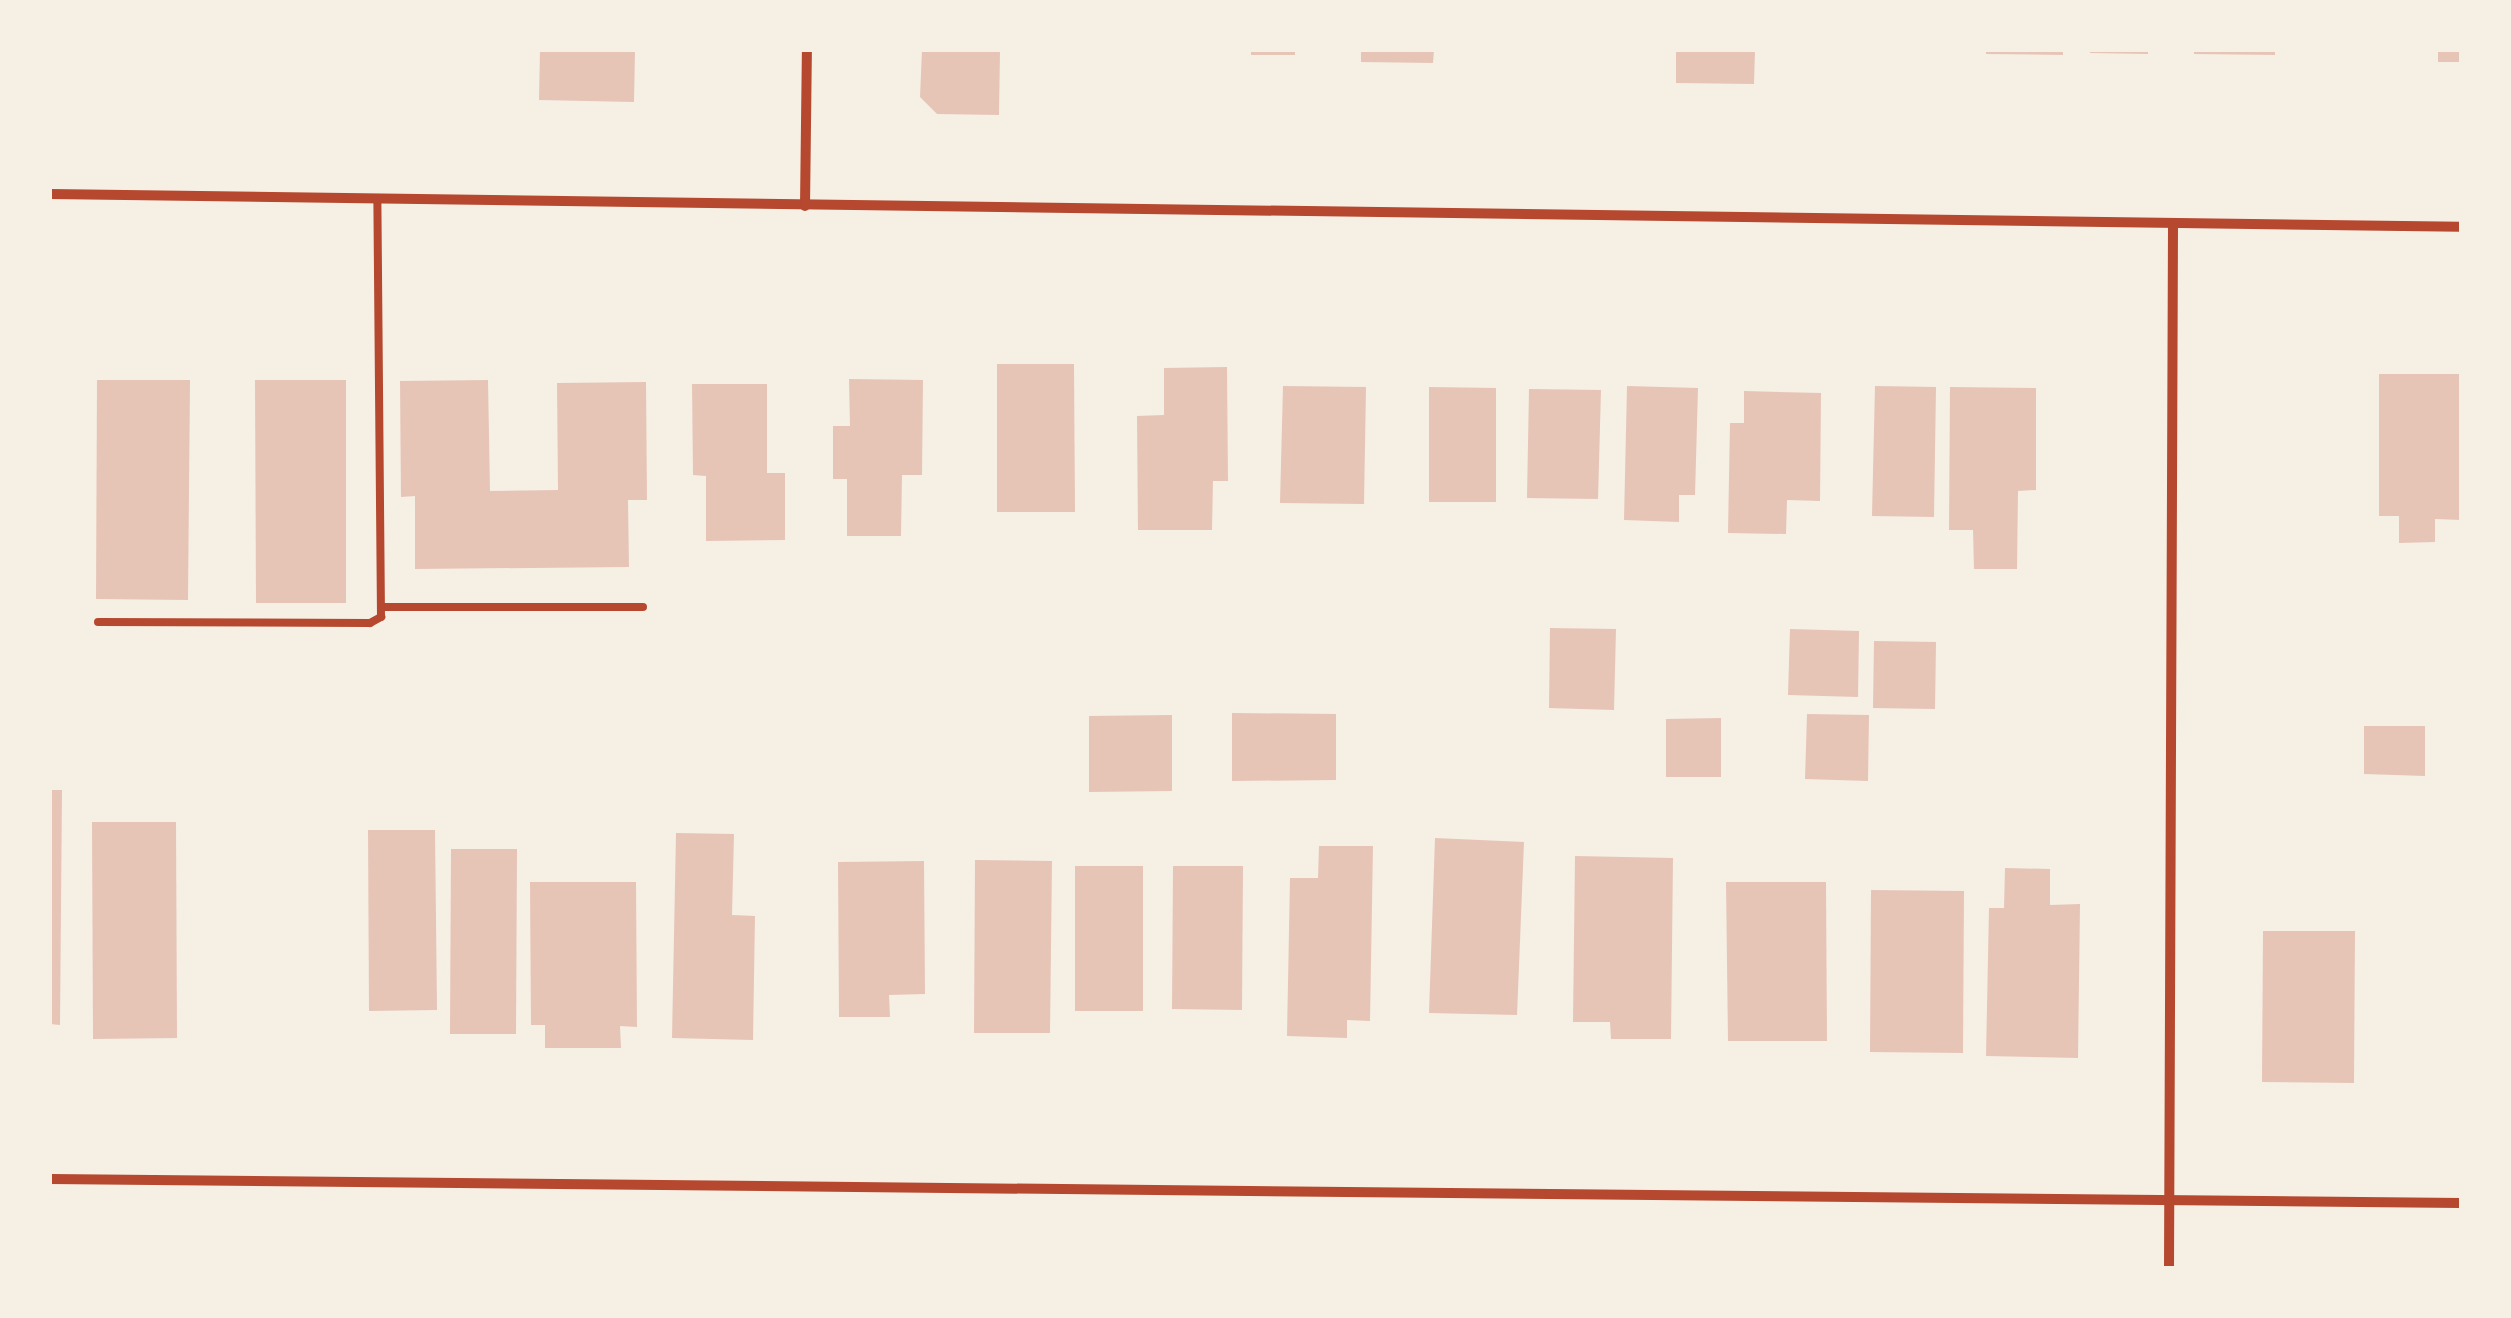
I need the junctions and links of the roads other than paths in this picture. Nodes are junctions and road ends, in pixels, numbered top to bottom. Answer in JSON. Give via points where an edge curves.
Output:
{"nodes":[{"id":1,"x":807,"y":50,"type":"edge"},
{"id":2,"x":50,"y":194,"type":"edge"},
{"id":3,"x":377,"y":199,"type":"junction"},
{"id":4,"x":805,"y":206,"type":"junction"},
{"id":5,"x":2173,"y":223,"type":"junction"},
{"id":6,"x":2461,"y":227,"type":"edge"},
{"id":7,"x":382,"y":607,"type":"junction"},
{"id":8,"x":643,"y":607,"type":"dead end"},
{"id":9,"x":98,"y":622,"type":"dead end"},
{"id":10,"x":50,"y":1180,"type":"edge"},
{"id":11,"x":2168,"y":1200,"type":"junction"},
{"id":12,"x":2461,"y":1203,"type":"edge"},
{"id":13,"x":2168,"y":1268,"type":"edge"}],
"edges":[{"from":1,"to":4,"type":"street"},
{"from":2,"to":3,"type":"street"},
{"from":3,"to":4,"type":"street"},
{"from":3,"to":7,"type":"lane"},
{"from":4,"to":5,"type":"street"},
{"from":5,"to":6,"type":"street"},
{"from":5,"to":11,"type":"street"},
{"from":7,"to":8,"type":"lane"},
{"from":7,"to":9,"type":"lane","via":[[378,621],[370,623]]},
{"from":10,"to":11,"type":"street"},
{"from":11,"to":12,"type":"street"},
{"from":11,"to":13,"type":"street"}]}
